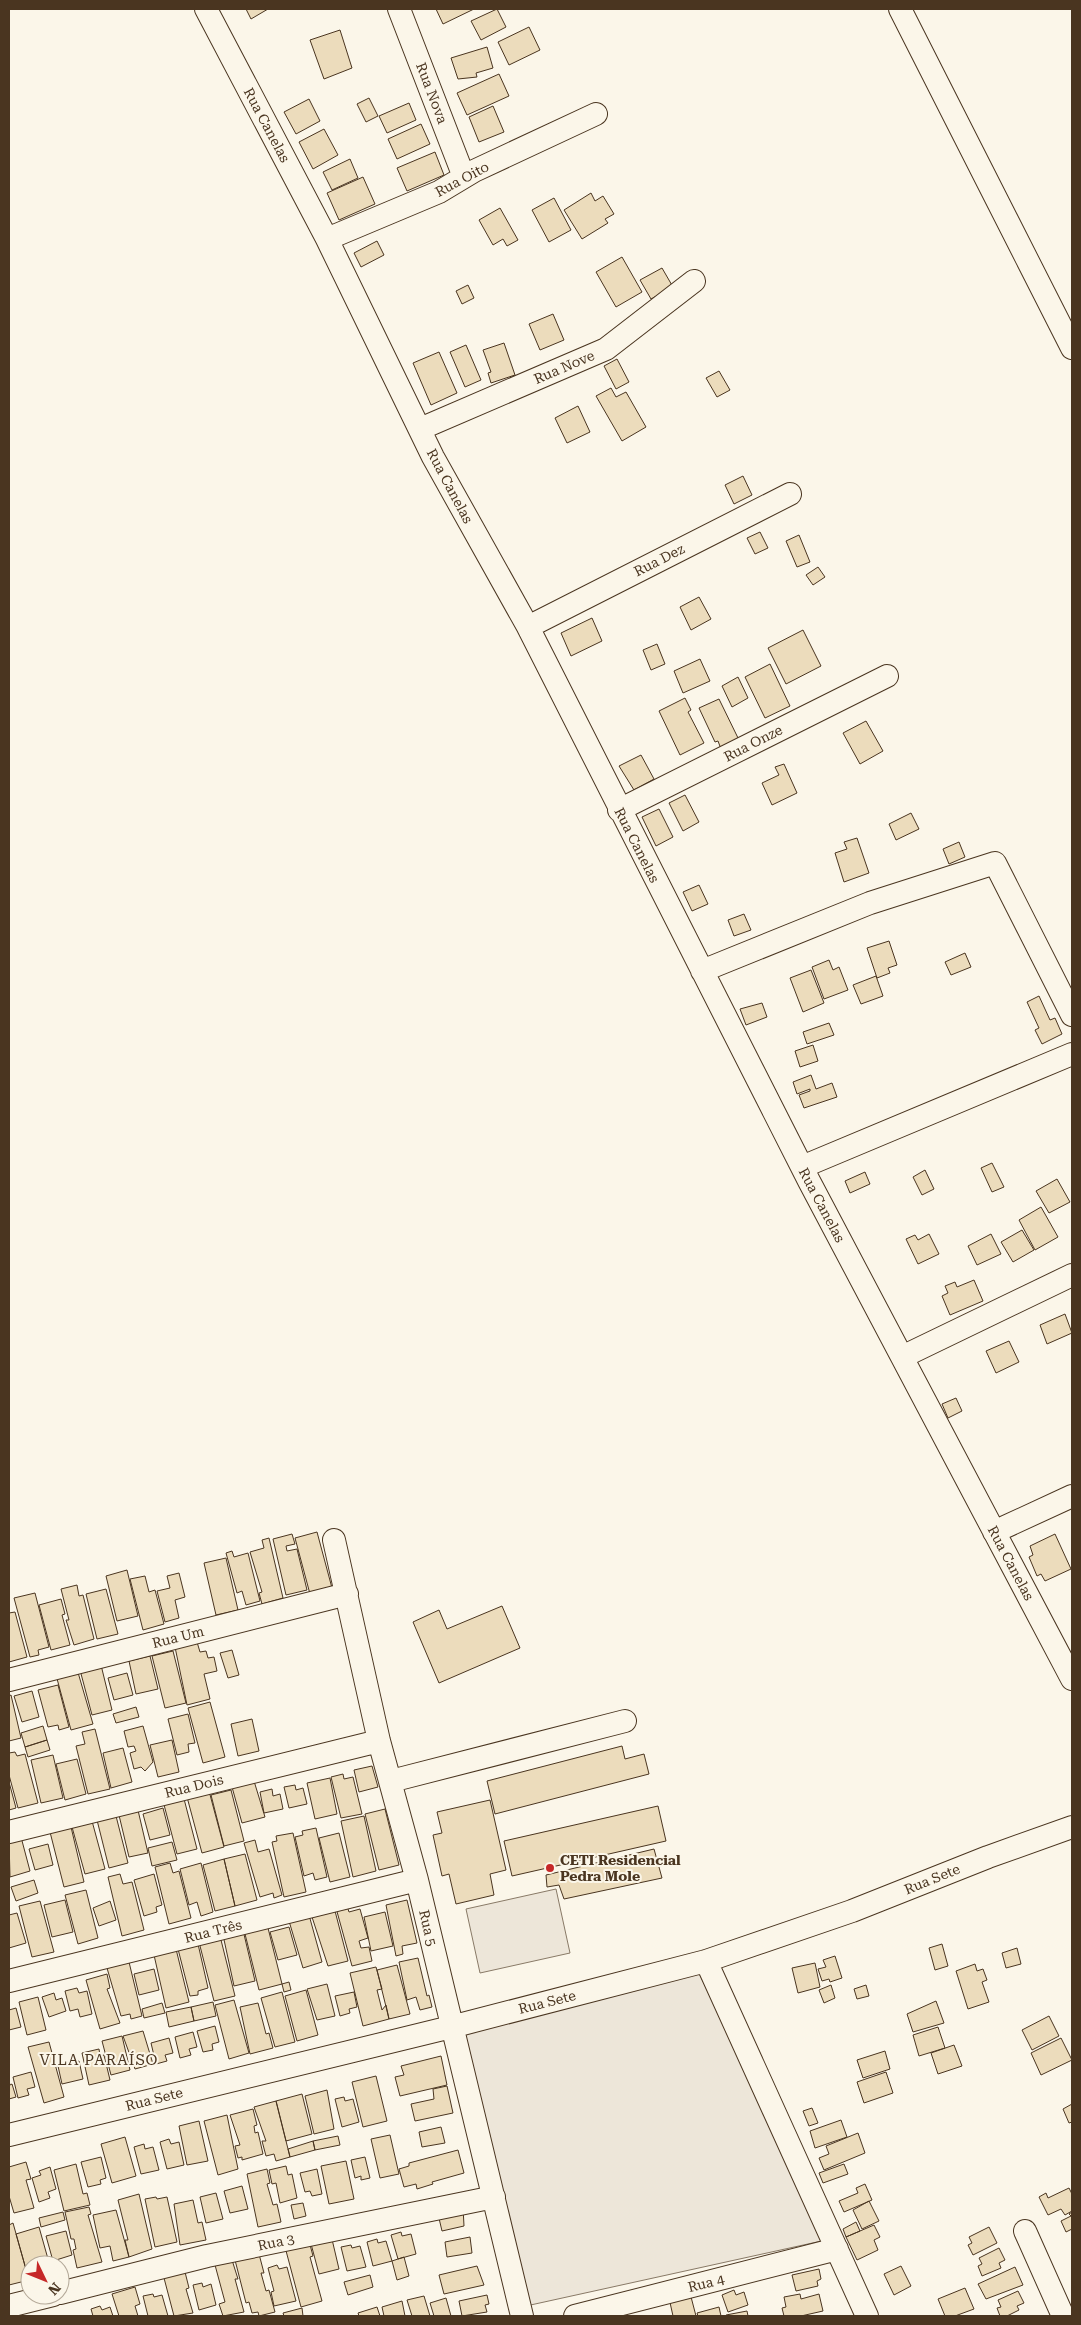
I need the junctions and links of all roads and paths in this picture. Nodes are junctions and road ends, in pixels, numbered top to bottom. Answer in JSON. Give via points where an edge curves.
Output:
{"nodes":[{"id":1,"x":206,"y":9,"type":"edge"},
{"id":2,"x":399,"y":9,"type":"edge"},
{"id":3,"x":900,"y":9,"type":"edge"},
{"id":4,"x":596,"y":114,"type":"dead end"},
{"id":5,"x":464,"y":177,"type":"junction"},
{"id":6,"x":327,"y":239,"type":"junction"},
{"id":7,"x":694,"y":281,"type":"dead end"},
{"id":8,"x":1072,"y":348,"type":"edge"},
{"id":9,"x":420,"y":429,"type":"junction"},
{"id":10,"x":790,"y":494,"type":"dead end"},
{"id":11,"x":528,"y":627,"type":"junction"},
{"id":12,"x":887,"y":676,"type":"dead end"},
{"id":13,"x":619,"y":810,"type":"junction"},
{"id":14,"x":702,"y":971,"type":"junction"},
{"id":15,"x":1072,"y":1015,"type":"edge"},
{"id":16,"x":1072,"y":1054,"type":"edge"},
{"id":17,"x":802,"y":1167,"type":"junction"},
{"id":18,"x":1072,"y":1275,"type":"edge"},
{"id":19,"x":902,"y":1357,"type":"junction"},
{"id":20,"x":1072,"y":1496,"type":"edge"},
{"id":21,"x":994,"y":1532,"type":"junction"},
{"id":22,"x":334,"y":1540,"type":"dead end"},
{"id":23,"x":347,"y":1594,"type":"junction"},
{"id":24,"x":1072,"y":1679,"type":"edge"},
{"id":25,"x":9,"y":1680,"type":"edge"},
{"id":26,"x":625,"y":1720,"type":"dead end"},
{"id":27,"x":379,"y":1741,"type":"junction"},
{"id":28,"x":391,"y":1781,"type":"junction"},
{"id":29,"x":1072,"y":1827,"type":"edge"},
{"id":30,"x":9,"y":1832,"type":"edge"},
{"id":31,"x":417,"y":1880,"type":"junction"},
{"id":32,"x":706,"y":1962,"type":"junction"},
{"id":33,"x":9,"y":1981,"type":"edge"},
{"id":34,"x":451,"y":2027,"type":"junction"},
{"id":35,"x":9,"y":2135,"type":"edge"},
{"id":36,"x":494,"y":2197,"type":"junction"},
{"id":37,"x":1025,"y":2231,"type":"dead end"},
{"id":38,"x":837,"y":2249,"type":"junction"},
{"id":39,"x":70,"y":2290,"type":"edge"},
{"id":40,"x":522,"y":2316,"type":"edge"},
{"id":41,"x":575,"y":2316,"type":"edge"},
{"id":42,"x":867,"y":2316,"type":"edge"},
{"id":43,"x":1063,"y":2316,"type":"edge"}],
"edges":[{"from":1,"to":6,"type":"street","name":"Rua Canelas"},
{"from":2,"to":5,"type":"street","name":"Rua Nova"},
{"from":3,"to":8,"type":"street"},
{"from":4,"to":5,"type":"street","name":"Rua Oito"},
{"from":5,"to":6,"type":"street","name":"Rua Oito","via":[[439,192]]},
{"from":6,"to":9,"type":"street","name":"Rua Canelas"},
{"from":7,"to":9,"type":"street","name":"Rua Nove","via":[[606,349]]},
{"from":9,"to":11,"type":"street","name":"Rua Canelas"},
{"from":10,"to":11,"type":"street","name":"Rua Dez"},
{"from":11,"to":13,"type":"street","name":"Rua Canelas"},
{"from":12,"to":13,"type":"street","name":"Rua Onze"},
{"from":13,"to":14,"type":"street","name":"Rua Canelas"},
{"from":14,"to":15,"type":"street","via":[[870,903],[995,863]]},
{"from":14,"to":17,"type":"street","name":"Rua Canelas"},
{"from":16,"to":17,"type":"street"},
{"from":17,"to":19,"type":"street","name":"Rua Canelas"},
{"from":18,"to":19,"type":"street"},
{"from":19,"to":21,"type":"street","name":"Rua Canelas"},
{"from":20,"to":21,"type":"street"},
{"from":21,"to":24,"type":"street","name":"Rua Canelas"},
{"from":22,"to":23,"type":"street","name":"Rua 5"},
{"from":23,"to":25,"type":"street","name":"Rua Um"},
{"from":23,"to":27,"type":"street","name":"Rua 5"},
{"from":26,"to":28,"type":"street"},
{"from":27,"to":28,"type":"street","name":"Rua 5"},
{"from":27,"to":30,"type":"street","name":"Rua Dois"},
{"from":28,"to":31,"type":"street","name":"Rua 5"},
{"from":29,"to":32,"type":"street","name":"Rua Sete","via":[[852,1911]]},
{"from":31,"to":33,"type":"street","name":"Rua Três"},
{"from":31,"to":34,"type":"street","name":"Rua 5"},
{"from":32,"to":34,"type":"street","name":"Rua Sete"},
{"from":32,"to":38,"type":"street"},
{"from":34,"to":35,"type":"street","name":"Rua Sete"},
{"from":34,"to":36,"type":"street","name":"Rua 5"},
{"from":36,"to":39,"type":"street","name":"Rua 3","via":[[207,2256]]},
{"from":36,"to":40,"type":"street","name":"Rua 5"},
{"from":37,"to":43,"type":"street"},
{"from":38,"to":41,"type":"street","name":"Rua 4"},
{"from":38,"to":42,"type":"street"}]}
